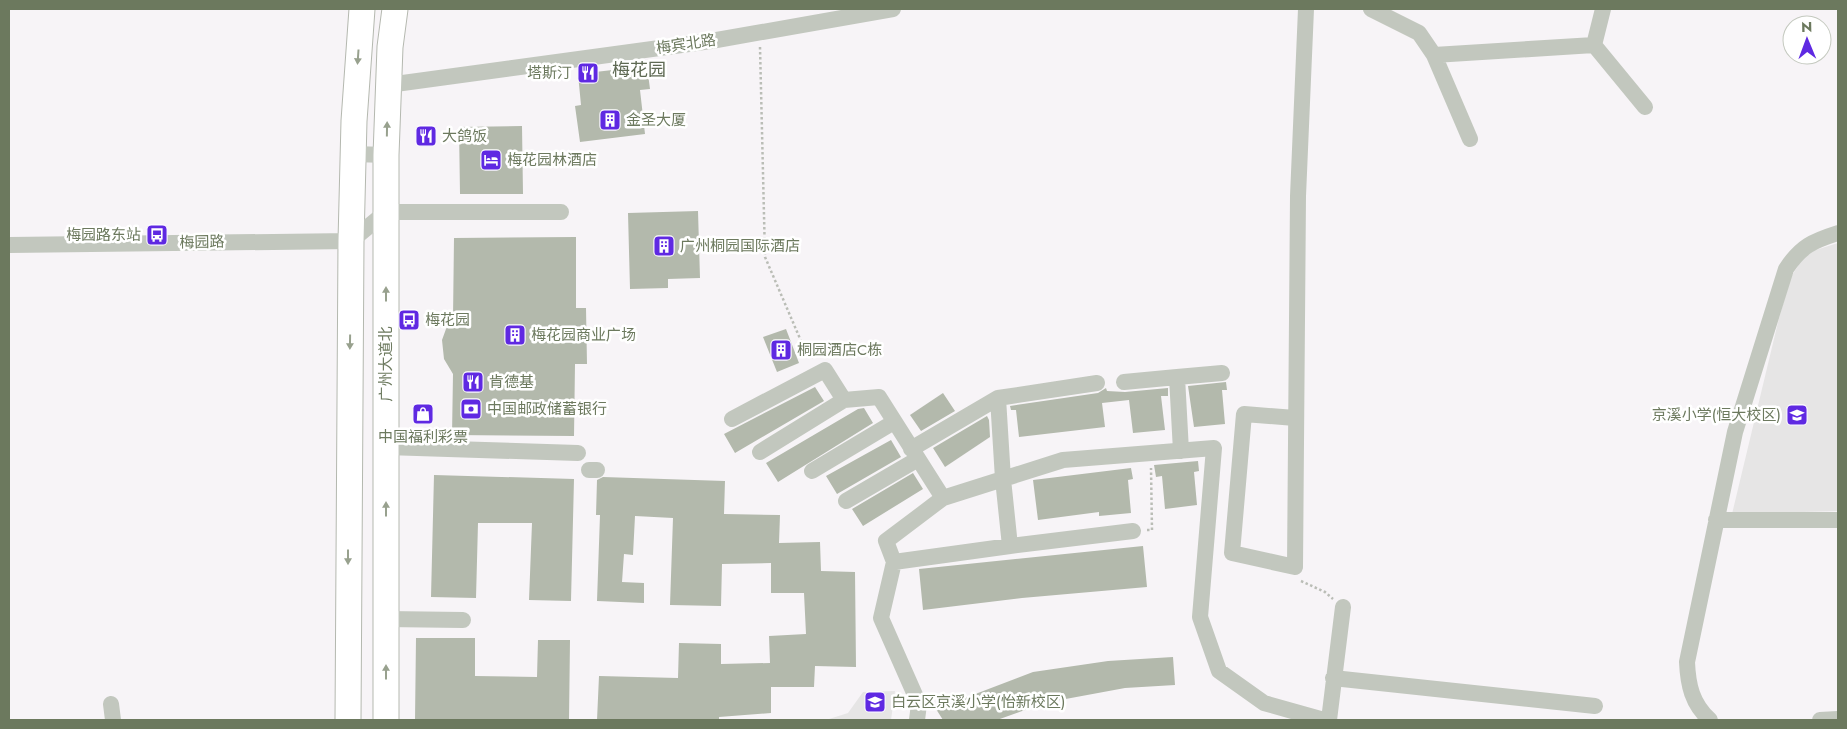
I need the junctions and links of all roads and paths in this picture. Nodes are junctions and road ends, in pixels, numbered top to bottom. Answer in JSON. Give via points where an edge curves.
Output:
{"nodes":[{"id":1,"x":362,"y":9,"type":"edge"},
{"id":2,"x":395,"y":9,"type":"edge"},
{"id":3,"x":893,"y":9,"type":"edge"},
{"id":4,"x":1306,"y":9,"type":"edge"},
{"id":5,"x":1371,"y":9,"type":"edge"},
{"id":6,"x":1603,"y":9,"type":"edge"},
{"id":7,"x":760,"y":33,"type":"junction"},
{"id":8,"x":1594,"y":45,"type":"junction"},
{"id":9,"x":1434,"y":55,"type":"junction"},
{"id":10,"x":388,"y":85,"type":"junction"},
{"id":11,"x":1645,"y":107,"type":"dead end"},
{"id":12,"x":1470,"y":139,"type":"dead end"},
{"id":13,"x":353,"y":154,"type":"junction"},
{"id":14,"x":386,"y":155,"type":"junction"},
{"id":15,"x":386,"y":212,"type":"junction"},
{"id":16,"x":561,"y":212,"type":"dead end"},
{"id":17,"x":1838,"y":233,"type":"edge"},
{"id":18,"x":351,"y":240,"type":"junction"},
{"id":19,"x":9,"y":245,"type":"edge"},
{"id":20,"x":804,"y":348,"type":"dead end"},
{"id":21,"x":1222,"y":373,"type":"dead end"},
{"id":22,"x":1177,"y":377,"type":"junction"},
{"id":23,"x":1124,"y":382,"type":"dead end"},
{"id":24,"x":1097,"y":383,"type":"dead end"},
{"id":25,"x":998,"y":398,"type":"junction"},
{"id":26,"x":844,"y":400,"type":"junction"},
{"id":27,"x":732,"y":418,"type":"dead end"},
{"id":28,"x":1295,"y":418,"type":"junction"},
{"id":29,"x":894,"y":422,"type":"junction"},
{"id":30,"x":386,"y":447,"type":"junction"},
{"id":31,"x":1181,"y":451,"type":"junction"},
{"id":32,"x":760,"y":452,"type":"dead end"},
{"id":33,"x":578,"y":453,"type":"dead end"},
{"id":34,"x":914,"y":454,"type":"junction"},
{"id":35,"x":1151,"y":466,"type":"dead end"},
{"id":36,"x":812,"y":471,"type":"dead end"},
{"id":37,"x":1003,"y":479,"type":"junction"},
{"id":38,"x":943,"y":498,"type":"junction"},
{"id":39,"x":846,"y":501,"type":"dead end"},
{"id":40,"x":1716,"y":520,"type":"junction"},
{"id":41,"x":1838,"y":520,"type":"edge"},
{"id":42,"x":1152,"y":530,"type":"dead end"},
{"id":43,"x":1133,"y":531,"type":"dead end"},
{"id":44,"x":1010,"y":546,"type":"junction"},
{"id":45,"x":894,"y":562,"type":"junction"},
{"id":46,"x":1296,"y":578,"type":"dead end"},
{"id":47,"x":1343,"y":607,"type":"joint"},
{"id":48,"x":386,"y":619,"type":"junction"},
{"id":49,"x":464,"y":620,"type":"dead end"},
{"id":50,"x":1333,"y":678,"type":"junction"},
{"id":51,"x":1595,"y":706,"type":"dead end"},
{"id":52,"x":1838,"y":719,"type":"edge"},
{"id":53,"x":348,"y":720,"type":"edge"},
{"id":54,"x":386,"y":720,"type":"edge"},
{"id":55,"x":917,"y":720,"type":"edge"},
{"id":56,"x":1324,"y":720,"type":"edge"},
{"id":57,"x":1329,"y":720,"type":"edge"},
{"id":58,"x":1710,"y":720,"type":"edge"},
{"id":59,"x":1820,"y":720,"type":"edge"}],
"edges":[{"from":1,"to":13,"type":"highway","one_way":true},
{"from":2,"to":10,"type":"highway","name":"广州大道北"},
{"from":3,"to":7,"type":"street","name":"梅宾北路"},
{"from":4,"to":28,"type":"street","via":[[1298,196]]},
{"from":5,"to":9,"type":"street","via":[[1419,33]]},
{"from":6,"to":8,"type":"street"},
{"from":7,"to":10,"type":"street","name":"梅宾北路"},
{"from":7,"to":20,"type":"path","via":[[765,257]]},
{"from":8,"to":9,"type":"street"},
{"from":8,"to":11,"type":"street"},
{"from":9,"to":12,"type":"street"},
{"from":14,"to":10,"type":"highway","name":"广州大道北","one_way":true},
{"from":13,"to":14,"type":"street"},
{"from":13,"to":18,"type":"highway"},
{"from":14,"to":15,"type":"highway","name":"广州大道北"},
{"from":15,"to":16,"type":"street"},
{"from":15,"to":18,"type":"street"},
{"from":30,"to":15,"type":"highway","name":"广州大道北","one_way":true},
{"from":17,"to":40,"type":"street","via":[[1813,241],[1796,253],[1786,269],[1745,395]]},
{"from":18,"to":19,"type":"street","name":"梅园路"},
{"from":18,"to":53,"type":"highway","one_way":true},
{"from":21,"to":22,"type":"street"},
{"from":22,"to":23,"type":"street"},
{"from":22,"to":31,"type":"street"},
{"from":24,"to":25,"type":"street"},
{"from":25,"to":34,"type":"street"},
{"from":25,"to":37,"type":"street"},
{"from":26,"to":27,"type":"street","via":[[825,370]]},
{"from":26,"to":29,"type":"street","via":[[879,398]]},
{"from":26,"to":32,"type":"street"},
{"from":28,"to":28,"type":"street","via":[[1296,567],[1232,553],[1244,414]]},
{"from":29,"to":34,"type":"street"},
{"from":29,"to":36,"type":"street"},
{"from":30,"to":33,"type":"street"},
{"from":48,"to":30,"type":"highway","name":"广州大道北","one_way":true},
{"from":31,"to":37,"type":"street","via":[[1063,460]]},
{"from":31,"to":56,"type":"street","via":[[1214,448],[1200,617],[1219,672],[1264,703]]},
{"from":34,"to":38,"type":"street"},
{"from":34,"to":39,"type":"street"},
{"from":35,"to":42,"type":"path"},
{"from":37,"to":38,"type":"street"},
{"from":37,"to":44,"type":"street"},
{"from":38,"to":45,"type":"street","via":[[886,541]]},
{"from":40,"to":41,"type":"street"},
{"from":40,"to":58,"type":"street","via":[[1687,662],[1689,691]]},
{"from":43,"to":44,"type":"street"},
{"from":44,"to":45,"type":"street"},
{"from":45,"to":55,"type":"street","via":[[881,618],[919,704]]},
{"from":46,"to":47,"type":"path","via":[[1325,592]]},
{"from":47,"to":50,"type":"street"},
{"from":48,"to":49,"type":"street"},
{"from":54,"to":48,"type":"highway","name":"广州大道北","one_way":true},
{"from":50,"to":51,"type":"street"},
{"from":50,"to":57,"type":"street"},
{"from":52,"to":59,"type":"street"}]}
